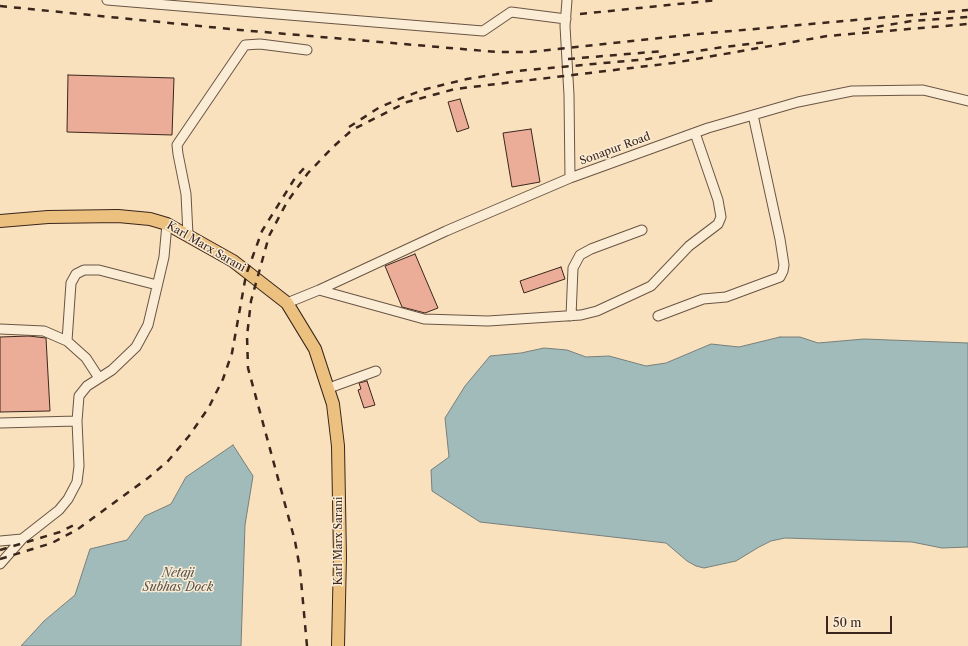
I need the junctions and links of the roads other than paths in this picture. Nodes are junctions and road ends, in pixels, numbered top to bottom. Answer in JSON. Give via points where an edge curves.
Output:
{"nodes":[{"id":1,"x":107,"y":0,"type":"edge"},
{"id":2,"x":567,"y":0,"type":"edge"},
{"id":3,"x":566,"y":18,"type":"junction"},
{"id":4,"x":307,"y":50,"type":"dead end"},
{"id":5,"x":968,"y":101,"type":"edge"},
{"id":6,"x":753,"y":115,"type":"junction"},
{"id":7,"x":695,"y":133,"type":"junction"},
{"id":8,"x":570,"y":178,"type":"junction"},
{"id":9,"x":0,"y":221,"type":"edge"},
{"id":10,"x":167,"y":224,"type":"junction"},
{"id":11,"x":642,"y":230,"type":"dead end"},
{"id":12,"x":188,"y":235,"type":"junction"},
{"id":13,"x":158,"y":285,"type":"junction"},
{"id":14,"x":319,"y":290,"type":"junction"},
{"id":15,"x":287,"y":303,"type":"junction"},
{"id":16,"x":571,"y":316,"type":"junction"},
{"id":17,"x":658,"y":316,"type":"dead end"},
{"id":18,"x":0,"y":329,"type":"edge"},
{"id":19,"x":67,"y":341,"type":"junction"},
{"id":20,"x":376,"y":372,"type":"dead end"},
{"id":21,"x":99,"y":378,"type":"junction"},
{"id":22,"x":329,"y":388,"type":"junction"},
{"id":23,"x":77,"y":421,"type":"junction"},
{"id":24,"x":0,"y":423,"type":"edge"},
{"id":25,"x":22,"y":539,"type":"junction"},
{"id":26,"x":0,"y":541,"type":"edge"},
{"id":27,"x":0,"y":564,"type":"edge"},
{"id":28,"x":338,"y":646,"type":"edge"}],
"edges":[{"from":1,"to":3,"type":"street","via":[[483,31],[511,12]]},
{"from":2,"to":3,"type":"street"},
{"from":3,"to":8,"type":"street","via":[[570,95]]},
{"from":4,"to":12,"type":"street","via":[[260,44],[245,45],[180,139],[177,145],[186,194]]},
{"from":5,"to":6,"type":"street","name":"Sonapur Road","via":[[923,90],[852,91],[798,102]]},
{"from":6,"to":7,"type":"street","name":"Sonapur Road"},
{"from":6,"to":17,"type":"street","via":[[780,239],[783,272],[780,277],[726,297],[703,299]]},
{"from":7,"to":8,"type":"street","name":"Sonapur Road"},
{"from":7,"to":16,"type":"street","via":[[718,200],[721,217],[718,224],[689,246],[647,288],[597,311]]},
{"from":8,"to":14,"type":"street","name":"Sonapur Road","via":[[446,230]]},
{"from":9,"to":10,"type":"main road","name":"Karl Marx Sarani","via":[[118,216],[150,219]]},
{"from":10,"to":12,"type":"main road","name":"Karl Marx Sarani"},
{"from":10,"to":13,"type":"street"},
{"from":11,"to":16,"type":"street","via":[[580,255],[573,268]]},
{"from":12,"to":15,"type":"main road","name":"Karl Marx Sarani","via":[[234,261]]},
{"from":13,"to":19,"type":"street","via":[[99,270],[84,270],[76,274],[72,283]]},
{"from":13,"to":21,"type":"street","via":[[148,325],[136,347],[112,370]]},
{"from":14,"to":15,"type":"street","name":"Sonapur Road"},
{"from":14,"to":16,"type":"street","via":[[424,319],[488,322]]},
{"from":15,"to":22,"type":"main road","name":"Karl Marx Sarani","via":[[315,349]]},
{"from":18,"to":19,"type":"street","via":[[44,330]]},
{"from":19,"to":21,"type":"street","via":[[86,358]]},
{"from":20,"to":22,"type":"street"},
{"from":21,"to":23,"type":"street","via":[[86,386],[79,396]]},
{"from":22,"to":28,"type":"main road","name":"Karl Marx Sarani","via":[[338,446]]},
{"from":23,"to":24,"type":"street"},
{"from":23,"to":25,"type":"street","via":[[77,482],[59,510]]},
{"from":25,"to":26,"type":"street"},
{"from":25,"to":27,"type":"street"}]}
